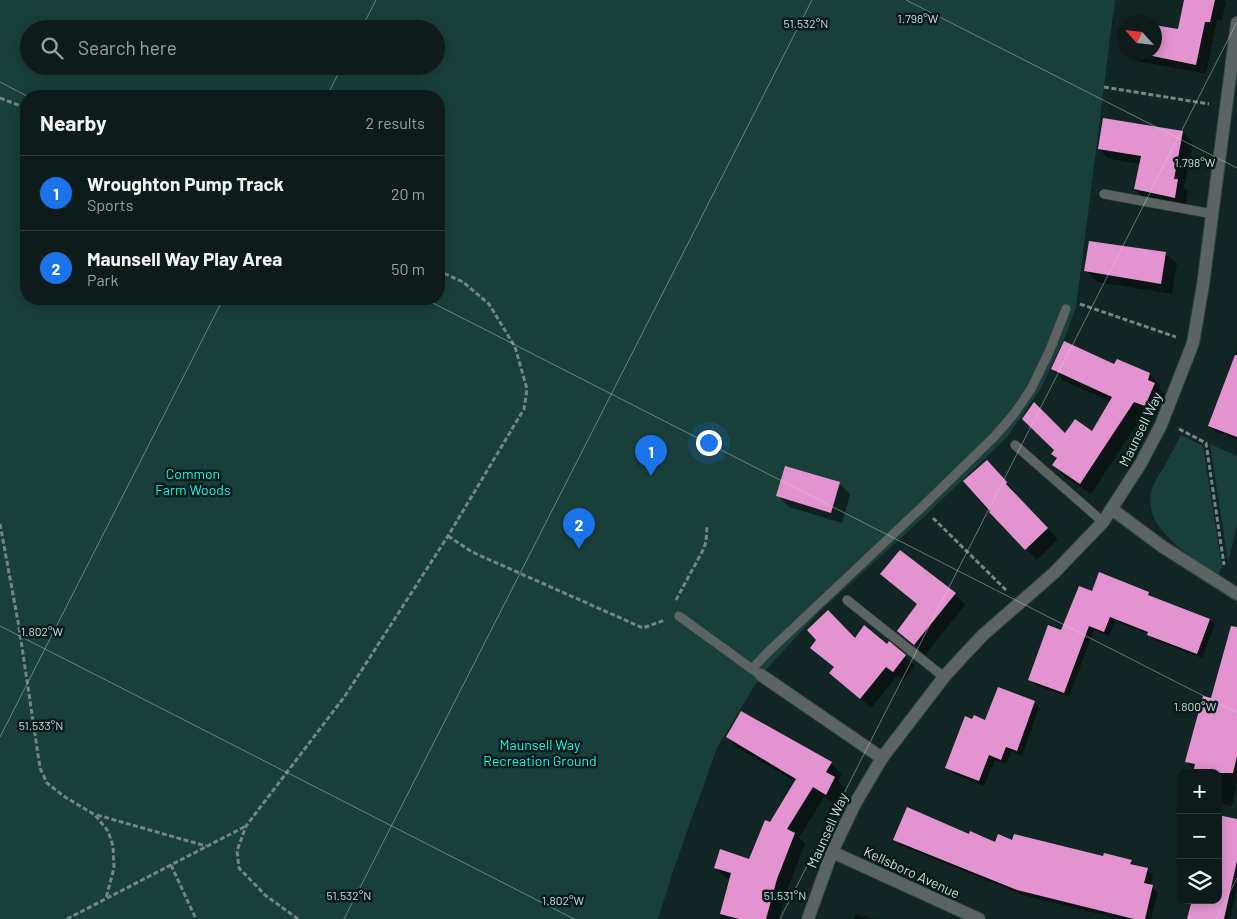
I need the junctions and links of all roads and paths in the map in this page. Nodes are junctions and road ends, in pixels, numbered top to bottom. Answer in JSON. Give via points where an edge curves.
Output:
{"nodes":[{"id":1,"x":1237,"y":23,"type":"edge"},
{"id":2,"x":1104,"y":87,"type":"dead end"},
{"id":3,"x":0,"y":98,"type":"edge"},
{"id":4,"x":20,"y":106,"type":"edge"},
{"id":5,"x":1226,"y":106,"type":"junction"},
{"id":6,"x":1104,"y":194,"type":"dead end"},
{"id":7,"x":1213,"y":214,"type":"junction"},
{"id":8,"x":445,"y":274,"type":"edge"},
{"id":9,"x":1066,"y":309,"type":"joint"},
{"id":10,"x":1193,"y":343,"type":"junction"},
{"id":11,"x":1161,"y":425,"type":"junction"},
{"id":12,"x":1015,"y":445,"type":"dead end"},
{"id":13,"x":922,"y":507,"type":"junction"},
{"id":14,"x":1112,"y":510,"type":"junction"},
{"id":15,"x":1103,"y":522,"type":"junction"},
{"id":16,"x":0,"y":524,"type":"edge"},
{"id":17,"x":448,"y":536,"type":"junction"},
{"id":18,"x":1226,"y":587,"type":"junction"},
{"id":19,"x":1237,"y":594,"type":"edge"},
{"id":20,"x":847,"y":600,"type":"dead end"},
{"id":21,"x":1019,"y":603,"type":"junction"},
{"id":22,"x":679,"y":616,"type":"dead end"},
{"id":23,"x":665,"y":620,"type":"dead end"},
{"id":24,"x":756,"y":672,"type":"junction"},
{"id":25,"x":944,"y":677,"type":"junction"},
{"id":26,"x":882,"y":758,"type":"junction"},
{"id":27,"x":95,"y":815,"type":"junction"},
{"id":28,"x":246,"y":826,"type":"junction"},
{"id":29,"x":207,"y":846,"type":"junction"},
{"id":30,"x":832,"y":852,"type":"junction"},
{"id":31,"x":171,"y":864,"type":"junction"},
{"id":32,"x":106,"y":898,"type":"junction"},
{"id":33,"x":67,"y":919,"type":"edge"},
{"id":34,"x":196,"y":919,"type":"edge"},
{"id":35,"x":298,"y":919,"type":"edge"},
{"id":36,"x":808,"y":919,"type":"edge"},
{"id":37,"x":979,"y":919,"type":"edge"}],
"edges":[{"from":1,"to":5,"type":"street","name":"Maunsell Way"},
{"from":2,"to":5,"type":"path"},
{"from":3,"to":4,"type":"path"},
{"from":5,"to":7,"type":"street","name":"Maunsell Way"},
{"from":6,"to":7,"type":"lane"},
{"from":7,"to":10,"type":"street","name":"Maunsell Way"},
{"from":8,"to":17,"type":"path","via":[[463,282],[488,304],[515,347],[527,389],[524,409]]},
{"from":9,"to":10,"type":"path","via":[[1079,303]]},
{"from":9,"to":13,"type":"lane","via":[[1049,352],[1014,414]]},
{"from":10,"to":11,"type":"street","name":"Maunsell Way"},
{"from":11,"to":14,"type":"street","name":"Maunsell Way"},
{"from":11,"to":18,"type":"path","via":[[1177,428],[1206,443]]},
{"from":12,"to":15,"type":"lane"},
{"from":13,"to":21,"type":"path"},
{"from":13,"to":24,"type":"lane"},
{"from":14,"to":15,"type":"street","name":"Maunsell Way"},
{"from":14,"to":18,"type":"street"},
{"from":15,"to":21,"type":"street","name":"Maunsell Way","via":[[1054,573]]},
{"from":16,"to":27,"type":"path","via":[[40,768],[47,783]]},
{"from":17,"to":23,"type":"path","via":[[472,552],[643,628]]},
{"from":17,"to":28,"type":"path","via":[[345,696]]},
{"from":18,"to":19,"type":"street"},
{"from":20,"to":25,"type":"lane"},
{"from":21,"to":25,"type":"street","name":"Maunsell Way","via":[[984,634]]},
{"from":22,"to":24,"type":"lane"},
{"from":24,"to":26,"type":"street"},
{"from":25,"to":26,"type":"street","name":"Maunsell Way"},
{"from":26,"to":30,"type":"street","name":"Maunsell Way"},
{"from":27,"to":29,"type":"path"},
{"from":27,"to":32,"type":"path","via":[[108,831],[113,846],[114,868]]},
{"from":28,"to":29,"type":"path"},
{"from":28,"to":35,"type":"path","via":[[237,851],[238,868],[265,895]]},
{"from":29,"to":31,"type":"path"},
{"from":30,"to":36,"type":"street","name":"Maunsell Way"},
{"from":30,"to":37,"type":"street","name":"Kellsboro Avenue"},
{"from":31,"to":32,"type":"path"},
{"from":31,"to":34,"type":"path"},
{"from":32,"to":33,"type":"path"}]}
